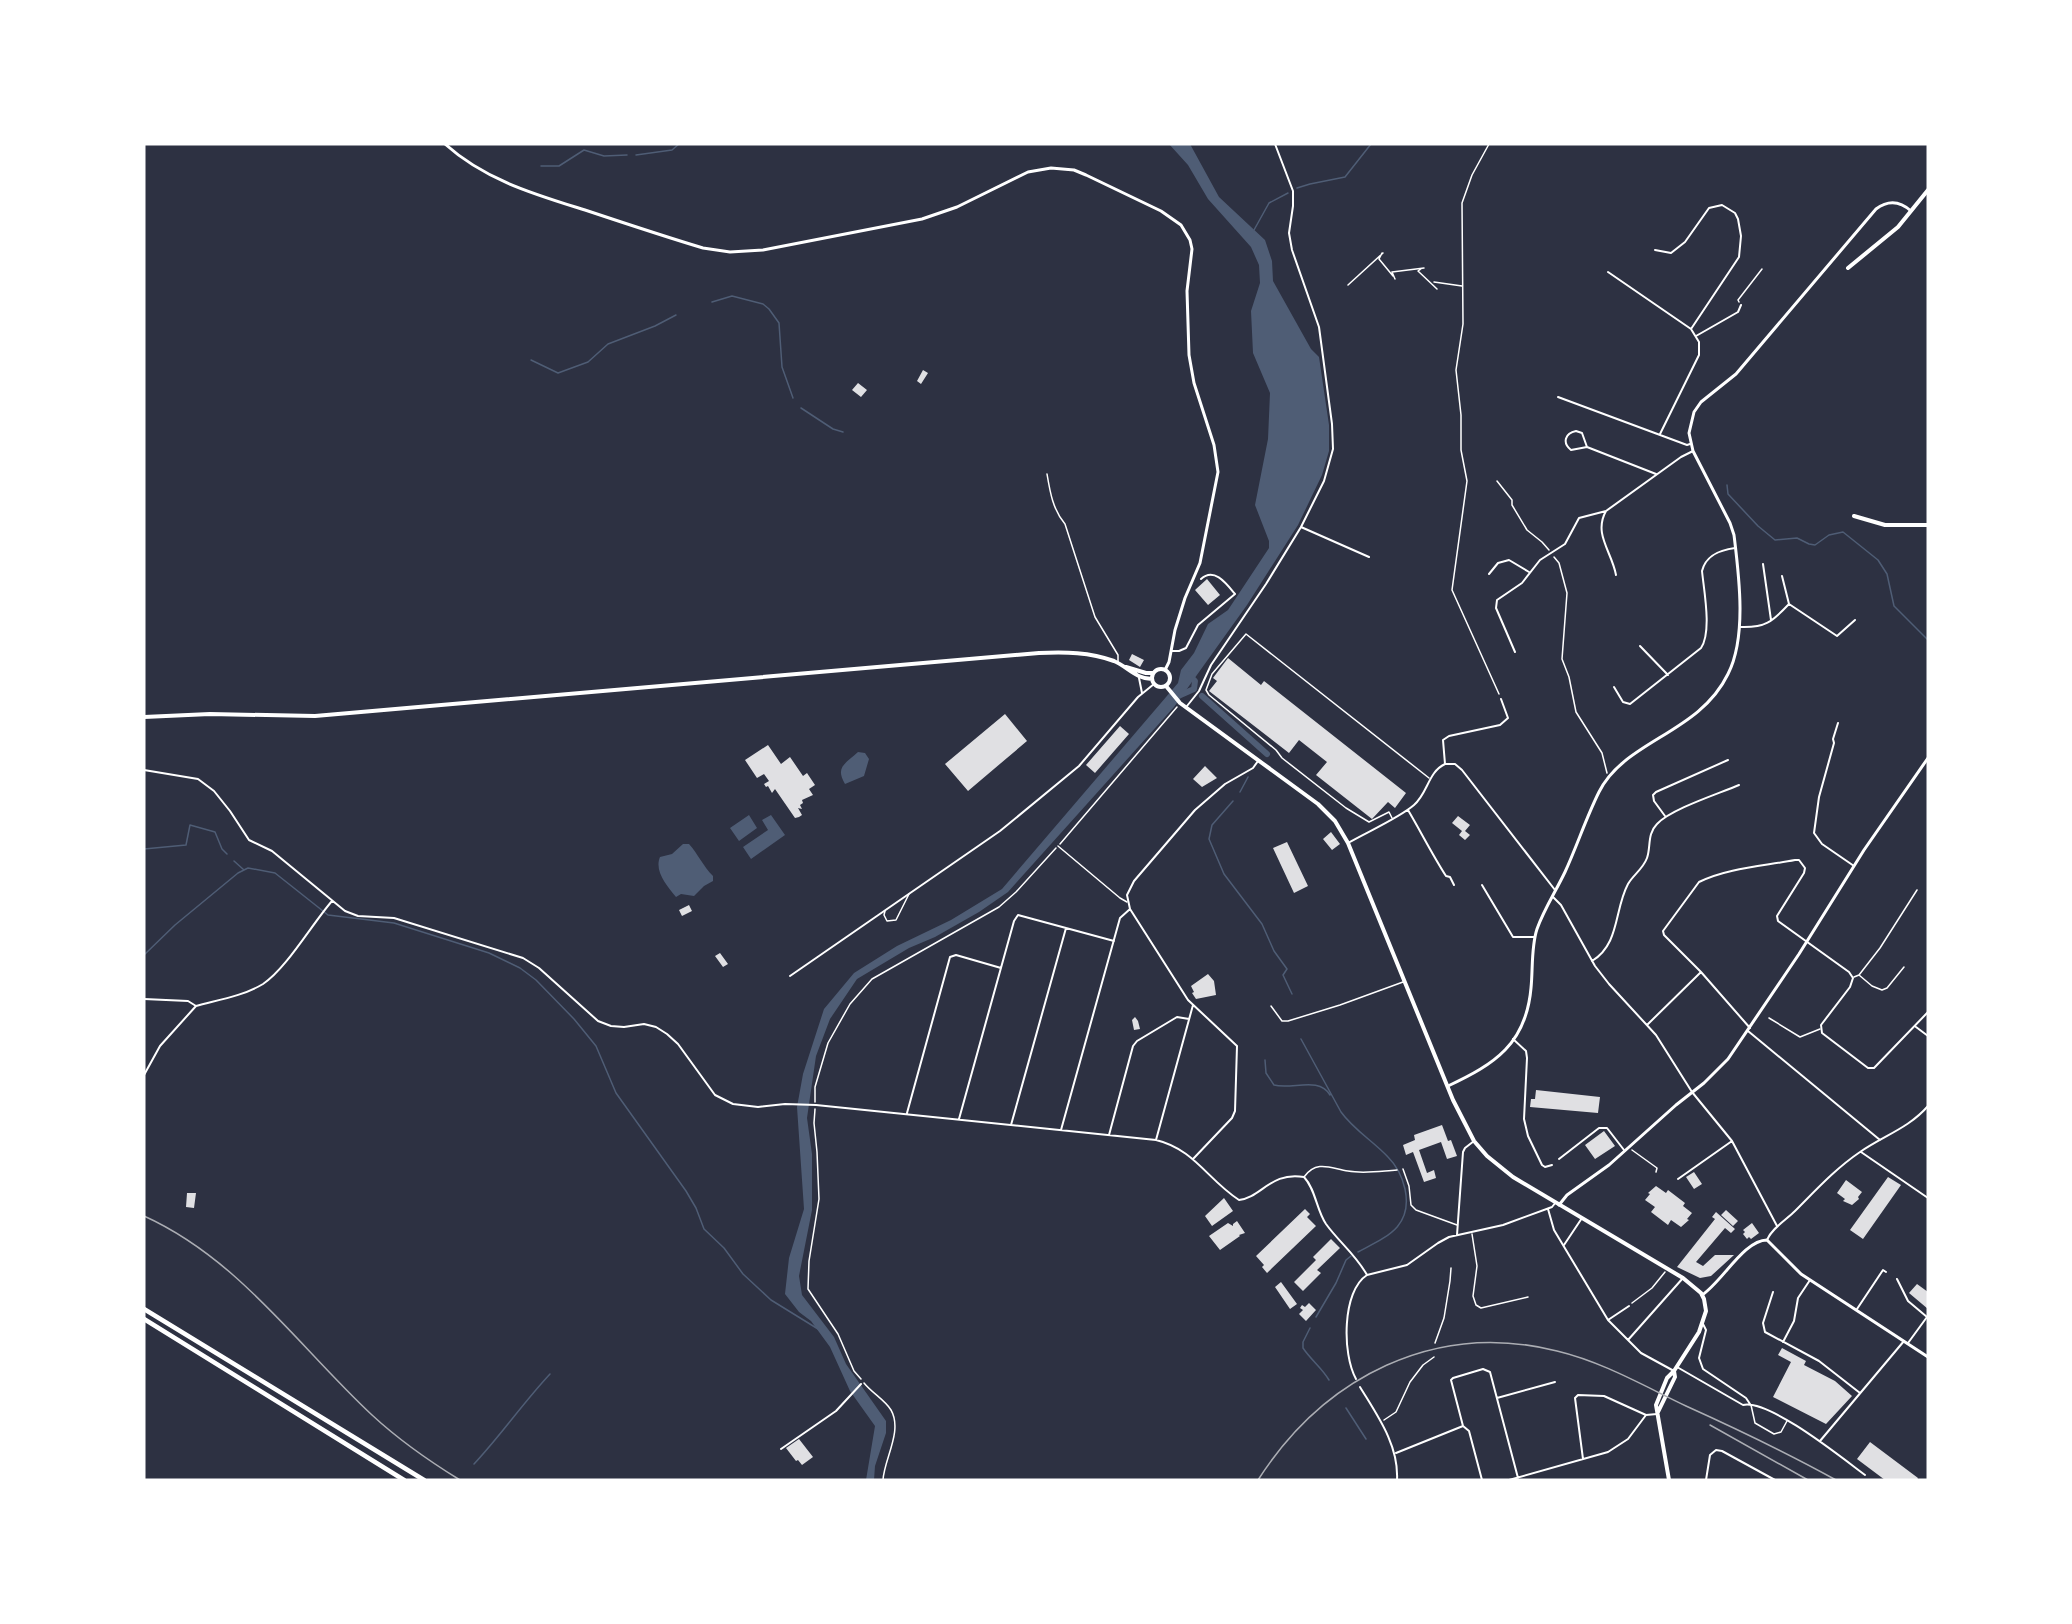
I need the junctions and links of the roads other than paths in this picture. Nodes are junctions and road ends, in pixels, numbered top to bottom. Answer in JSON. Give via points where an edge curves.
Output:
{"nodes":[{"id":1,"x":445,"y":144,"type":"edge"},
{"id":2,"x":1275,"y":144,"type":"edge"},
{"id":3,"x":1928,"y":190,"type":"edge"},
{"id":4,"x":1911,"y":211,"type":"junction"},
{"id":5,"x":1655,"y":250,"type":"dead end"},
{"id":6,"x":1848,"y":268,"type":"dead end"},
{"id":7,"x":1608,"y":272,"type":"dead end"},
{"id":8,"x":1742,"y":305,"type":"road end"},
{"id":9,"x":1691,"y":329,"type":"junction"},
{"id":10,"x":1696,"y":336,"type":"junction"},
{"id":11,"x":1558,"y":397,"type":"dead end"},
{"id":12,"x":1659,"y":434,"type":"junction"},
{"id":13,"x":1691,"y":444,"type":"junction"},
{"id":14,"x":1587,"y":447,"type":"junction"},
{"id":15,"x":1693,"y":451,"type":"junction"},
{"id":16,"x":1047,"y":474,"type":"dead end"},
{"id":17,"x":1656,"y":474,"type":"junction"},
{"id":18,"x":1606,"y":511,"type":"junction"},
{"id":19,"x":1854,"y":516,"type":"dead end"},
{"id":20,"x":1928,"y":525,"type":"edge"},
{"id":21,"x":1301,"y":527,"type":"junction"},
{"id":22,"x":1736,"y":548,"type":"junction"},
{"id":23,"x":1369,"y":557,"type":"dead end"},
{"id":24,"x":1763,"y":564,"type":"dead end"},
{"id":25,"x":1529,"y":572,"type":"junction"},
{"id":26,"x":1489,"y":574,"type":"dead end"},
{"id":27,"x":1616,"y":575,"type":"dead end"},
{"id":28,"x":1782,"y":576,"type":"dead end"},
{"id":29,"x":1201,"y":579,"type":"dead end"},
{"id":30,"x":1789,"y":604,"type":"junction"},
{"id":31,"x":1855,"y":620,"type":"dead end"},
{"id":32,"x":1771,"y":622,"type":"junction"},
{"id":33,"x":1740,"y":627,"type":"junction"},
{"id":34,"x":1640,"y":646,"type":"dead end"},
{"id":35,"x":1172,"y":651,"type":"junction"},
{"id":36,"x":1515,"y":652,"type":"dead end"},
{"id":37,"x":1118,"y":663,"type":"junction"},
{"id":38,"x":1125,"y":667,"type":"junction"},
{"id":39,"x":1165,"y":670,"type":"junction"},
{"id":40,"x":1154,"y":673,"type":"junction"},
{"id":41,"x":1668,"y":675,"type":"junction"},
{"id":42,"x":1139,"y":676,"type":"junction"},
{"id":43,"x":1153,"y":682,"type":"junction"},
{"id":44,"x":1166,"y":686,"type":"junction"},
{"id":45,"x":1614,"y":687,"type":"dead end"},
{"id":46,"x":1142,"y":693,"type":"junction"},
{"id":47,"x":1501,"y":699,"type":"road end"},
{"id":48,"x":1186,"y":708,"type":"junction"},
{"id":49,"x":144,"y":717,"type":"edge"},
{"id":50,"x":1838,"y":723,"type":"dead end"},
{"id":51,"x":1928,"y":758,"type":"edge"},
{"id":52,"x":1728,"y":760,"type":"dead end"},
{"id":53,"x":1258,"y":761,"type":"junction"},
{"id":54,"x":1445,"y":764,"type":"junction"},
{"id":55,"x":144,"y":770,"type":"edge"},
{"id":56,"x":1430,"y":778,"type":"junction"},
{"id":57,"x":1739,"y":785,"type":"dead end"},
{"id":58,"x":1408,"y":810,"type":"junction"},
{"id":59,"x":1666,"y":817,"type":"junction"},
{"id":60,"x":1392,"y":818,"type":"junction"},
{"id":61,"x":1348,"y":843,"type":"junction"},
{"id":62,"x":1058,"y":846,"type":"road end"},
{"id":63,"x":1854,"y":866,"type":"junction"},
{"id":64,"x":1454,"y":885,"type":"dead end"},
{"id":65,"x":1482,"y":885,"type":"dead end"},
{"id":66,"x":1917,"y":890,"type":"dead end"},
{"id":67,"x":1556,"y":891,"type":"junction"},
{"id":68,"x":909,"y":893,"type":"junction"},
{"id":69,"x":1552,"y":897,"type":"junction"},
{"id":70,"x":332,"y":901,"type":"junction"},
{"id":71,"x":1128,"y":902,"type":"junction"},
{"id":72,"x":1131,"y":909,"type":"junction"},
{"id":73,"x":885,"y":910,"type":"junction"},
{"id":74,"x":1066,"y":928,"type":"junction"},
{"id":75,"x":1535,"y":938,"type":"junction"},
{"id":76,"x":1114,"y":941,"type":"junction"},
{"id":77,"x":1806,"y":942,"type":"junction"},
{"id":78,"x":1592,"y":961,"type":"junction"},
{"id":79,"x":1904,"y":967,"type":"dead end"},
{"id":80,"x":1000,"y":968,"type":"junction"},
{"id":81,"x":1701,"y":972,"type":"junction"},
{"id":82,"x":1859,"y":975,"type":"junction"},
{"id":83,"x":790,"y":976,"type":"dead end"},
{"id":84,"x":1853,"y":978,"type":"junction"},
{"id":85,"x":1403,"y":981,"type":"junction"},
{"id":86,"x":144,"y":999,"type":"edge"},
{"id":87,"x":1192,"y":1005,"type":"junction"},
{"id":88,"x":196,"y":1006,"type":"junction"},
{"id":89,"x":1271,"y":1006,"type":"dead end"},
{"id":90,"x":1928,"y":1012,"type":"edge"},
{"id":91,"x":1769,"y":1018,"type":"dead end"},
{"id":92,"x":1189,"y":1019,"type":"junction"},
{"id":93,"x":1647,"y":1025,"type":"junction"},
{"id":94,"x":1915,"y":1027,"type":"junction"},
{"id":95,"x":1820,"y":1029,"type":"junction"},
{"id":96,"x":1749,"y":1030,"type":"junction"},
{"id":97,"x":1928,"y":1036,"type":"edge"},
{"id":98,"x":1513,"y":1039,"type":"junction"},
{"id":99,"x":144,"y":1075,"type":"edge"},
{"id":100,"x":1448,"y":1086,"type":"junction"},
{"id":101,"x":1692,"y":1092,"type":"junction"},
{"id":102,"x":1927,"y":1108,"type":"edge"},
{"id":103,"x":907,"y":1113,"type":"junction"},
{"id":104,"x":959,"y":1119,"type":"junction"},
{"id":105,"x":1011,"y":1125,"type":"junction"},
{"id":106,"x":1061,"y":1130,"type":"junction"},
{"id":107,"x":1109,"y":1135,"type":"junction"},
{"id":108,"x":1156,"y":1140,"type":"junction"},
{"id":109,"x":1881,"y":1140,"type":"junction"},
{"id":110,"x":1474,"y":1141,"type":"junction"},
{"id":111,"x":1732,"y":1141,"type":"junction"},
{"id":112,"x":1624,"y":1151,"type":"junction"},
{"id":113,"x":1860,"y":1151,"type":"junction"},
{"id":114,"x":1193,"y":1159,"type":"junction"},
{"id":115,"x":1559,"y":1160,"type":"dead end"},
{"id":116,"x":1552,"y":1165,"type":"dead end"},
{"id":117,"x":1403,"y":1169,"type":"dead end"},
{"id":118,"x":1397,"y":1170,"type":"dead end"},
{"id":119,"x":1304,"y":1177,"type":"junction"},
{"id":120,"x":1678,"y":1179,"type":"dead end"},
{"id":121,"x":1928,"y":1198,"type":"edge"},
{"id":122,"x":1558,"y":1203,"type":"junction"},
{"id":123,"x":1548,"y":1209,"type":"junction"},
{"id":124,"x":1582,"y":1218,"type":"junction"},
{"id":125,"x":1457,"y":1225,"type":"junction"},
{"id":126,"x":1777,"y":1226,"type":"junction"},
{"id":127,"x":1472,"y":1233,"type":"junction"},
{"id":128,"x":1457,"y":1235,"type":"junction"},
{"id":129,"x":1767,"y":1240,"type":"junction"},
{"id":130,"x":1564,"y":1245,"type":"junction"},
{"id":131,"x":1885,"y":1271,"type":"dead end"},
{"id":132,"x":1368,"y":1275,"type":"junction"},
{"id":133,"x":1683,"y":1278,"type":"junction"},
{"id":134,"x":1811,"y":1279,"type":"junction"},
{"id":135,"x":1897,"y":1280,"type":"dead end"},
{"id":136,"x":1773,"y":1292,"type":"dead end"},
{"id":137,"x":1702,"y":1294,"type":"junction"},
{"id":138,"x":1528,"y":1297,"type":"dead end"},
{"id":139,"x":1629,"y":1306,"type":"road end"},
{"id":140,"x":144,"y":1309,"type":"edge"},
{"id":141,"x":1857,"y":1309,"type":"junction"},
{"id":142,"x":1928,"y":1316,"type":"edge"},
{"id":143,"x":144,"y":1319,"type":"edge"},
{"id":144,"x":1608,"y":1320,"type":"junction"},
{"id":145,"x":1703,"y":1324,"type":"junction"},
{"id":146,"x":1628,"y":1340,"type":"junction"},
{"id":147,"x":1782,"y":1342,"type":"junction"},
{"id":148,"x":1906,"y":1342,"type":"junction"},
{"id":149,"x":1928,"y":1357,"type":"edge"},
{"id":150,"x":1676,"y":1369,"type":"junction"},
{"id":151,"x":1356,"y":1379,"type":"dead end"},
{"id":152,"x":1555,"y":1382,"type":"dead end"},
{"id":153,"x":861,"y":1384,"type":"dead end"},
{"id":154,"x":1360,"y":1387,"type":"dead end"},
{"id":155,"x":1860,"y":1393,"type":"junction"},
{"id":156,"x":1497,"y":1398,"type":"junction"},
{"id":157,"x":1750,"y":1404,"type":"junction"},
{"id":158,"x":1657,"y":1413,"type":"junction"},
{"id":159,"x":1646,"y":1415,"type":"junction"},
{"id":160,"x":1787,"y":1421,"type":"junction"},
{"id":161,"x":1463,"y":1426,"type":"junction"},
{"id":162,"x":1820,"y":1441,"type":"junction"},
{"id":163,"x":781,"y":1449,"type":"dead end"},
{"id":164,"x":1395,"y":1453,"type":"junction"},
{"id":165,"x":1584,"y":1460,"type":"junction"},
{"id":166,"x":1865,"y":1474,"type":"dead end"},
{"id":167,"x":1518,"y":1478,"type":"junction"},
{"id":168,"x":404,"y":1480,"type":"edge"},
{"id":169,"x":424,"y":1480,"type":"edge"},
{"id":170,"x":1397,"y":1480,"type":"edge"},
{"id":171,"x":1482,"y":1480,"type":"edge"},
{"id":172,"x":1509,"y":1480,"type":"edge"},
{"id":173,"x":1668,"y":1480,"type":"edge"},
{"id":174,"x":1706,"y":1480,"type":"edge"},
{"id":175,"x":1774,"y":1480,"type":"edge"}],
"edges":[{"from":1,"to":35,"type":"street","via":[[487,175],[520,189],[703,248],[730,252],[763,250],[922,219],[957,207],[1028,172],[1051,168],[1086,175],[1174,219],[1186,233],[1192,249],[1187,291],[1189,355],[1218,472],[1200,563],[1185,598]]},
{"from":2,"to":21,"type":"street","via":[[1293,191],[1289,233],[1319,327],[1332,432],[1333,448],[1324,481]]},
{"from":3,"to":4,"type":"main road"},
{"from":4,"to":6,"type":"main road"},
{"from":4,"to":13,"type":"street","via":[[1896,202],[1884,203],[1876,209],[1736,374],[1701,402],[1690,423]]},
{"from":5,"to":9,"type":"street","via":[[1671,253],[1679,248],[1709,208],[1722,205],[1735,213],[1741,236],[1739,257]]},
{"from":7,"to":9,"type":"street"},
{"from":8,"to":10,"type":"street","via":[[1738,312]]},
{"from":9,"to":10,"type":"street"},
{"from":10,"to":12,"type":"street","via":[[1699,355]]},
{"from":11,"to":12,"type":"street"},
{"from":12,"to":13,"type":"street"},
{"from":13,"to":15,"type":"street"},
{"from":14,"to":14,"type":"street","via":[[1582,433],[1576,430],[1565,440],[1571,450]]},
{"from":14,"to":17,"type":"street"},
{"from":15,"to":17,"type":"street"},
{"from":15,"to":22,"type":"street","via":[[1730,523]]},
{"from":16,"to":37,"type":"lane","via":[[1050,494],[1065,524],[1095,617],[1118,655]]},
{"from":17,"to":18,"type":"street"},
{"from":18,"to":25,"type":"street","via":[[1579,518],[1565,544]]},
{"from":18,"to":27,"type":"street","via":[[1601,536]]},
{"from":19,"to":20,"type":"main road","via":[[1885,525]]},
{"from":21,"to":23,"type":"street"},
{"from":21,"to":48,"type":"street"},
{"from":22,"to":33,"type":"street"},
{"from":22,"to":41,"type":"street","via":[[1713,555],[1704,564],[1705,642]]},
{"from":24,"to":32,"type":"street"},
{"from":25,"to":26,"type":"street","via":[[1509,560],[1498,563]]},
{"from":25,"to":36,"type":"street","via":[[1514,590],[1497,600],[1496,608]]},
{"from":28,"to":30,"type":"street"},
{"from":29,"to":35,"type":"street","via":[[1211,573],[1224,580],[1234,594],[1198,625],[1186,648]]},
{"from":30,"to":31,"type":"street","via":[[1837,636]]},
{"from":30,"to":32,"type":"street"},
{"from":32,"to":33,"type":"street","via":[[1753,628]]},
{"from":33,"to":67,"type":"street","via":[[1728,675],[1708,704],[1681,726],[1627,759],[1608,777]]},
{"from":34,"to":41,"type":"street"},
{"from":35,"to":39,"type":"street"},
{"from":37,"to":38,"type":"main road"},
{"from":37,"to":49,"type":"main road","via":[[1077,652],[1039,652],[315,716]]},
{"from":38,"to":40,"type":"main road"},
{"from":38,"to":42,"type":"main road"},
{"from":39,"to":40,"type":"main road"},
{"from":39,"to":44,"type":"main road","via":[[1171,679]]},
{"from":40,"to":43,"type":"main road"},
{"from":41,"to":45,"type":"street","via":[[1630,704],[1623,702]]},
{"from":42,"to":43,"type":"main road"},
{"from":42,"to":46,"type":"street"},
{"from":43,"to":44,"type":"main road","via":[[1158,687]]},
{"from":43,"to":46,"type":"street"},
{"from":44,"to":48,"type":"main road"},
{"from":46,"to":68,"type":"street","via":[[1079,766],[1000,831]]},
{"from":47,"to":54,"type":"street","via":[[1508,718],[1505,722],[1449,735],[1443,740]]},
{"from":48,"to":53,"type":"main road"},
{"from":50,"to":63,"type":"street","via":[[1814,832],[1822,844]]},
{"from":51,"to":63,"type":"street"},
{"from":52,"to":59,"type":"street","via":[[1656,792],[1654,801]]},
{"from":53,"to":61,"type":"main road","via":[[1318,804],[1335,821]]},
{"from":53,"to":71,"type":"street","via":[[1195,810],[1134,881]]},
{"from":54,"to":56,"type":"street"},
{"from":54,"to":67,"type":"street","via":[[1455,764],[1462,770]]},
{"from":55,"to":70,"type":"street","via":[[198,779],[214,791],[249,840],[272,851]]},
{"from":56,"to":58,"type":"street","via":[[1420,799]]},
{"from":56,"to":60,"type":"lane","via":[[1246,634],[1212,674],[1206,690],[1209,695],[1346,808],[1369,822],[1389,812]]},
{"from":57,"to":59,"type":"street"},
{"from":58,"to":60,"type":"street"},
{"from":58,"to":64,"type":"street"},
{"from":59,"to":78,"type":"street","via":[[1652,829],[1649,852],[1628,884],[1611,941]]},
{"from":60,"to":61,"type":"street"},
{"from":61,"to":85,"type":"main road"},
{"from":62,"to":71,"type":"lane"},
{"from":63,"to":77,"type":"street"},
{"from":65,"to":75,"type":"street","via":[[1513,937]]},
{"from":66,"to":82,"type":"lane"},
{"from":67,"to":69,"type":"street"},
{"from":68,"to":73,"type":"street"},
{"from":68,"to":73,"type":"lane","via":[[896,920],[887,921]]},
{"from":69,"to":75,"type":"street"},
{"from":69,"to":78,"type":"street","via":[[1561,905]]},
{"from":70,"to":88,"type":"street","via":[[275,975],[243,993]]},
{"from":70,"to":103,"type":"street","via":[[358,916],[394,918],[523,958],[598,1021],[611,1026],[656,1026],[678,1044],[709,1088],[722,1099],[744,1106],[815,1103]]},
{"from":71,"to":72,"type":"street"},
{"from":72,"to":76,"type":"street","via":[[1120,918]]},
{"from":72,"to":87,"type":"street"},
{"from":73,"to":83,"type":"street"},
{"from":74,"to":76,"type":"street"},
{"from":74,"to":80,"type":"street","via":[[1018,915]]},
{"from":74,"to":105,"type":"street"},
{"from":75,"to":98,"type":"street","via":[[1530,1002]]},
{"from":76,"to":106,"type":"street"},
{"from":77,"to":81,"type":"street","via":[[1778,921],[1777,916],[1804,873],[1799,860],[1725,874],[1699,882],[1663,931]]},
{"from":77,"to":84,"type":"street"},
{"from":77,"to":96,"type":"street"},
{"from":78,"to":93,"type":"street"},
{"from":79,"to":82,"type":"lane","via":[[1882,990]]},
{"from":80,"to":103,"type":"street","via":[[956,955],[950,957]]},
{"from":80,"to":104,"type":"street"},
{"from":81,"to":93,"type":"street"},
{"from":81,"to":96,"type":"street"},
{"from":82,"to":84,"type":"lane"},
{"from":84,"to":95,"type":"street"},
{"from":85,"to":89,"type":"lane","via":[[1288,1021],[1282,1021]]},
{"from":85,"to":100,"type":"main road"},
{"from":86,"to":88,"type":"street","via":[[188,1001]]},
{"from":87,"to":92,"type":"street"},
{"from":87,"to":114,"type":"street","via":[[1238,1050],[1235,1112]]},
{"from":88,"to":99,"type":"street","via":[[160,1046]]},
{"from":90,"to":94,"type":"street"},
{"from":91,"to":95,"type":"lane","via":[[1800,1038]]},
{"from":92,"to":107,"type":"street","via":[[1177,1017],[1133,1046]]},
{"from":92,"to":108,"type":"street"},
{"from":93,"to":101,"type":"street","via":[[1669,1052]]},
{"from":94,"to":95,"type":"street","via":[[1874,1068]]},
{"from":94,"to":97,"type":"street"},
{"from":96,"to":101,"type":"street","via":[[1716,1072]]},
{"from":96,"to":109,"type":"street"},
{"from":98,"to":100,"type":"street","via":[[1490,1064]]},
{"from":98,"to":116,"type":"street","via":[[1526,1051],[1527,1058],[1525,1128],[1542,1165]]},
{"from":100,"to":110,"type":"main road"},
{"from":101,"to":111,"type":"street"},
{"from":101,"to":112,"type":"street"},
{"from":102,"to":109,"type":"street","via":[[1910,1124]]},
{"from":103,"to":104,"type":"street"},
{"from":104,"to":105,"type":"street"},
{"from":105,"to":106,"type":"street"},
{"from":106,"to":107,"type":"street"},
{"from":107,"to":108,"type":"street"},
{"from":108,"to":114,"type":"street","via":[[1169,1143]]},
{"from":109,"to":113,"type":"street"},
{"from":110,"to":122,"type":"main road","via":[[1500,1167]]},
{"from":110,"to":125,"type":"street","via":[[1463,1152]]},
{"from":111,"to":120,"type":"street"},
{"from":111,"to":126,"type":"street"},
{"from":112,"to":115,"type":"street","via":[[1603,1127]]},
{"from":112,"to":122,"type":"street"},
{"from":113,"to":121,"type":"street"},
{"from":113,"to":126,"type":"street"},
{"from":114,"to":119,"type":"street","via":[[1239,1200],[1277,1180]]},
{"from":117,"to":125,"type":"lane","via":[[1411,1205]]},
{"from":118,"to":119,"type":"lane","via":[[1348,1172],[1328,1165],[1311,1170]]},
{"from":119,"to":132,"type":"street","via":[[1312,1188],[1320,1215]]},
{"from":122,"to":123,"type":"street"},
{"from":122,"to":124,"type":"main road"},
{"from":123,"to":127,"type":"street"},
{"from":123,"to":130,"type":"street"},
{"from":124,"to":130,"type":"street"},
{"from":124,"to":133,"type":"main road"},
{"from":125,"to":128,"type":"street"},
{"from":126,"to":129,"type":"street"},
{"from":127,"to":128,"type":"street"},
{"from":127,"to":138,"type":"lane","via":[[1477,1266],[1473,1296],[1476,1305],[1481,1308]]},
{"from":128,"to":132,"type":"street","via":[[1407,1265]]},
{"from":129,"to":134,"type":"street","via":[[1794,1268]]},
{"from":129,"to":137,"type":"street","via":[[1751,1245]]},
{"from":130,"to":144,"type":"street"},
{"from":131,"to":141,"type":"street"},
{"from":132,"to":151,"type":"street","via":[[1354,1289],[1347,1332],[1347,1352]]},
{"from":133,"to":137,"type":"main road"},
{"from":133,"to":146,"type":"street"},
{"from":134,"to":141,"type":"street"},
{"from":134,"to":147,"type":"street","via":[[1798,1298],[1794,1321]]},
{"from":135,"to":142,"type":"street","via":[[1908,1301]]},
{"from":136,"to":147,"type":"street","via":[[1764,1328]]},
{"from":137,"to":145,"type":"main road","via":[[1706,1308]]},
{"from":139,"to":144,"type":"street"},
{"from":140,"to":169,"type":"highway"},
{"from":141,"to":148,"type":"street"},
{"from":142,"to":148,"type":"street"},
{"from":143,"to":168,"type":"highway"},
{"from":144,"to":146,"type":"street"},
{"from":145,"to":150,"type":"main road"},
{"from":145,"to":157,"type":"street","via":[[1706,1330],[1699,1358],[1703,1369]]},
{"from":146,"to":150,"type":"street","via":[[1641,1353]]},
{"from":147,"to":155,"type":"street","via":[[1819,1361]]},
{"from":148,"to":149,"type":"street"},
{"from":148,"to":155,"type":"street"},
{"from":150,"to":157,"type":"street","via":[[1743,1406]]},
{"from":150,"to":158,"type":"main road"},
{"from":152,"to":156,"type":"street"},
{"from":153,"to":163,"type":"street","via":[[836,1411]]},
{"from":154,"to":164,"type":"street"},
{"from":155,"to":162,"type":"street"},
{"from":156,"to":161,"type":"street","via":[[1487,1369],[1453,1378]]},
{"from":156,"to":167,"type":"street"},
{"from":157,"to":160,"type":"street"},
{"from":157,"to":160,"type":"lane","via":[[1755,1424],[1774,1434],[1781,1432]]},
{"from":158,"to":159,"type":"street"},
{"from":158,"to":173,"type":"main road"},
{"from":159,"to":165,"type":"street","via":[[1617,1447]]},
{"from":159,"to":165,"type":"street","via":[[1604,1396],[1578,1395],[1575,1398]]},
{"from":160,"to":162,"type":"street"},
{"from":161,"to":164,"type":"street"},
{"from":161,"to":171,"type":"street","via":[[1469,1431]]},
{"from":162,"to":166,"type":"street"},
{"from":164,"to":170,"type":"street"},
{"from":165,"to":167,"type":"street"},
{"from":167,"to":172,"type":"street"},
{"from":174,"to":175,"type":"street","via":[[1710,1455],[1716,1450]]}]}
